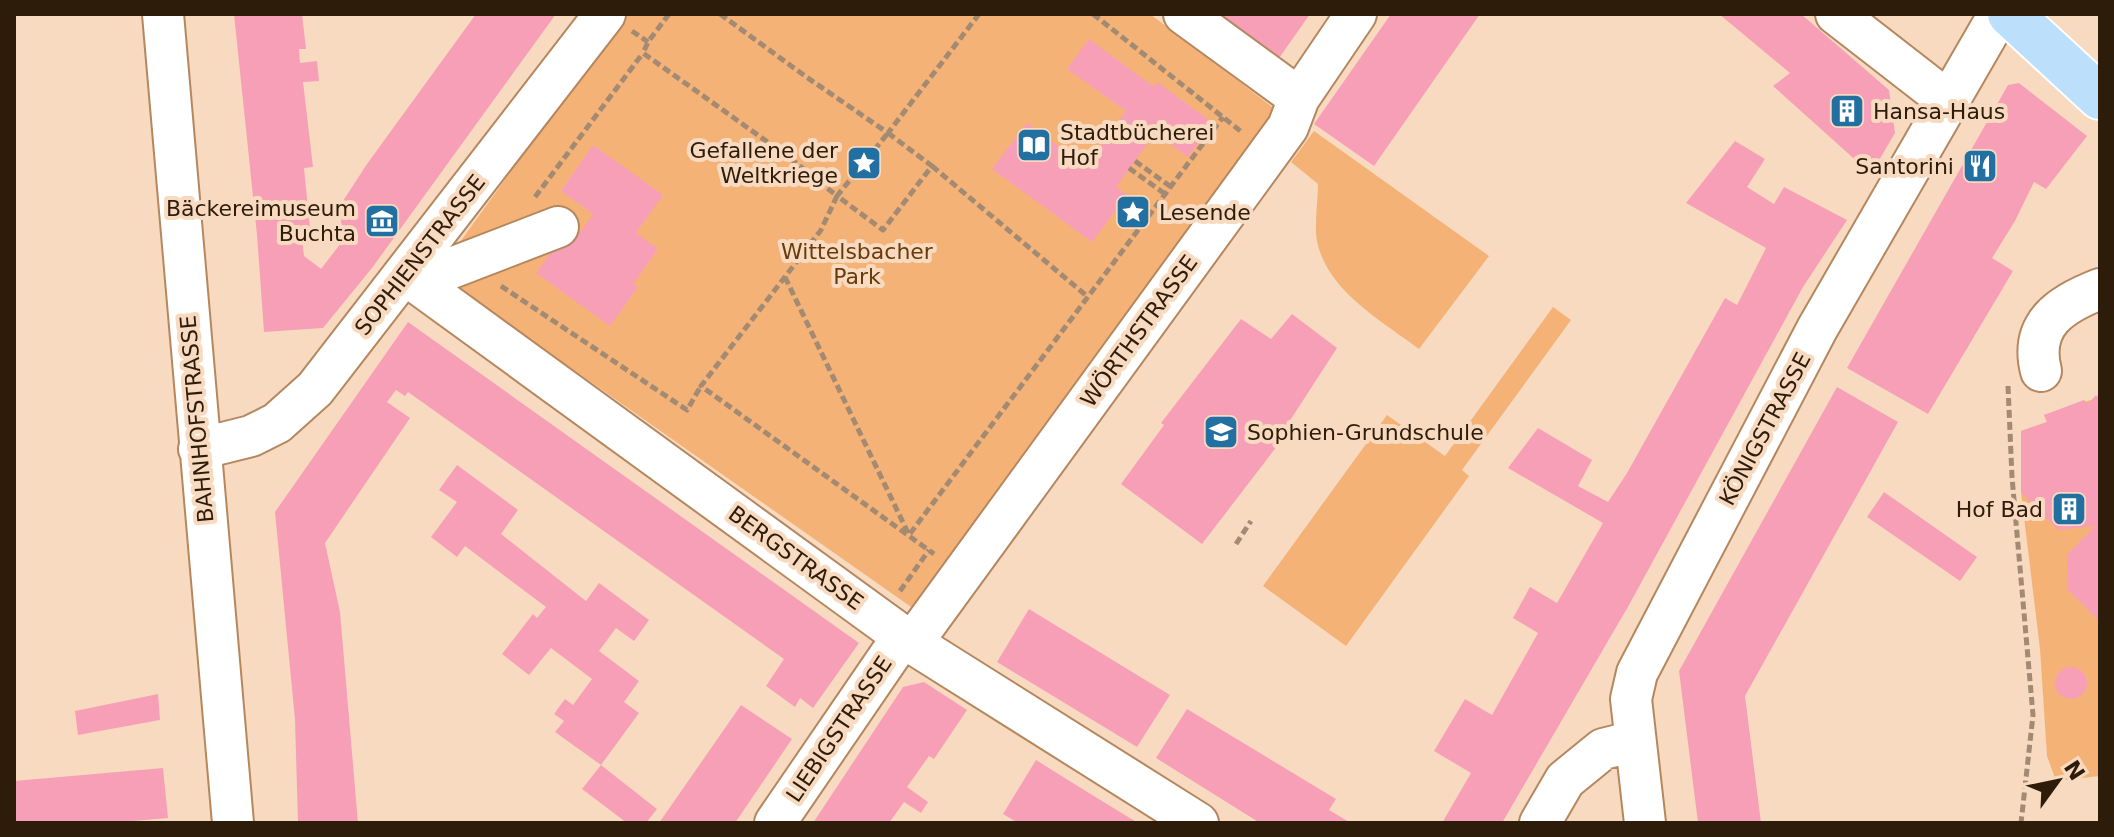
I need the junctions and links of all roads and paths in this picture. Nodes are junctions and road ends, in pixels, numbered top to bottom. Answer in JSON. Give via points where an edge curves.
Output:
{"nodes":[{"id":1,"x":163,"y":14,"type":"edge"},
{"id":2,"x":605,"y":14,"type":"edge"},
{"id":3,"x":669,"y":14,"type":"edge"},
{"id":4,"x":720,"y":14,"type":"edge"},
{"id":5,"x":979,"y":14,"type":"edge"},
{"id":6,"x":1093,"y":14,"type":"edge"},
{"id":7,"x":1184,"y":14,"type":"edge"},
{"id":8,"x":1356,"y":14,"type":"edge"},
{"id":9,"x":1836,"y":14,"type":"edge"},
{"id":10,"x":1999,"y":14,"type":"edge"},
{"id":11,"x":2010,"y":14,"type":"edge"},
{"id":12,"x":2100,"y":97,"type":"edge"},
{"id":13,"x":1299,"y":98,"type":"junction"},
{"id":14,"x":1948,"y":101,"type":"junction"},
{"id":15,"x":1223,"y":117,"type":"junction"},
{"id":16,"x":888,"y":133,"type":"junction"},
{"id":17,"x":1269,"y":153,"type":"junction"},
{"id":18,"x":1135,"y":161,"type":"dead end"},
{"id":19,"x":932,"y":166,"type":"junction"},
{"id":20,"x":1129,"y":168,"type":"dead end"},
{"id":21,"x":1171,"y":187,"type":"junction"},
{"id":22,"x":1165,"y":194,"type":"junction"},
{"id":23,"x":837,"y":196,"type":"junction"},
{"id":24,"x":558,"y":227,"type":"dead end"},
{"id":25,"x":785,"y":277,"type":"junction"},
{"id":26,"x":410,"y":278,"type":"junction"},
{"id":27,"x":2100,"y":289,"type":"edge"},
{"id":28,"x":1088,"y":297,"type":"junction"},
{"id":29,"x":2024,"y":376,"type":"joint"},
{"id":30,"x":199,"y":449,"type":"junction"},
{"id":31,"x":1251,"y":521,"type":"dead end"},
{"id":32,"x":909,"y":535,"type":"junction"},
{"id":33,"x":1236,"y":544,"type":"dead end"},
{"id":34,"x":929,"y":550,"type":"junction"},
{"id":35,"x":963,"y":575,"type":"junction"},
{"id":36,"x":898,"y":633,"type":"junction"},
{"id":37,"x":1635,"y":741,"type":"junction"},
{"id":38,"x":233,"y":823,"type":"edge"},
{"id":39,"x":775,"y":823,"type":"edge"},
{"id":40,"x":1198,"y":823,"type":"edge"},
{"id":41,"x":1540,"y":823,"type":"edge"},
{"id":42,"x":1645,"y":823,"type":"edge"},
{"id":43,"x":2021,"y":823,"type":"edge"}],
"edges":[{"from":1,"to":30,"type":"street","name":"BAHNHOFSTRASSE"},
{"from":2,"to":26,"type":"street","name":"SOPHIENSTRASSE"},
{"from":3,"to":23,"type":"path","via":[[643,53]]},
{"from":4,"to":16,"type":"path"},
{"from":5,"to":16,"type":"path"},
{"from":6,"to":15,"type":"path"},
{"from":7,"to":13,"type":"street"},
{"from":8,"to":13,"type":"street","name":"WÖRTHSTRASSE"},
{"from":9,"to":14,"type":"street"},
{"from":10,"to":14,"type":"street","name":"KÖNIGSTRASSE"},
{"from":11,"to":12,"type":"main road"},
{"from":13,"to":17,"type":"street","name":"WÖRTHSTRASSE","via":[[1288,127]]},
{"from":14,"to":37,"type":"street","name":"KÖNIGSTRASSE","via":[[1817,329],[1637,673],[1631,699]]},
{"from":15,"to":17,"type":"path"},
{"from":15,"to":21,"type":"path"},
{"from":16,"to":19,"type":"path"},
{"from":16,"to":23,"type":"path"},
{"from":17,"to":35,"type":"street","name":"WÖRTHSTRASSE"},
{"from":18,"to":21,"type":"path"},
{"from":19,"to":23,"type":"path","via":[[883,230]]},
{"from":19,"to":28,"type":"path"},
{"from":20,"to":22,"type":"path"},
{"from":21,"to":22,"type":"path"},
{"from":22,"to":28,"type":"path"},
{"from":23,"to":25,"type":"path","via":[[821,230]]},
{"from":24,"to":26,"type":"street"},
{"from":25,"to":32,"type":"path"},
{"from":25,"to":32,"type":"path","via":[[701,386]]},
{"from":26,"to":30,"type":"street","name":"SOPHIENSTRASSE","via":[[315,389],[277,423],[251,436]]},
{"from":26,"to":36,"type":"street","name":"BERGSTRASSE"},
{"from":27,"to":29,"type":"street","via":[[2057,312],[2043,327],[2037,354]]},
{"from":28,"to":32,"type":"path"},
{"from":29,"to":43,"type":"path","via":[[2012,477],[2033,715]]},
{"from":30,"to":38,"type":"street","name":"BAHNHOFSTRASSE"},
{"from":31,"to":33,"type":"path"},
{"from":32,"to":34,"type":"path"},
{"from":34,"to":35,"type":"path"},
{"from":34,"to":36,"type":"path"},
{"from":35,"to":36,"type":"street","name":"WÖRTHSTRASSE"},
{"from":36,"to":39,"type":"street","name":"LIEBIGSTRASSE"},
{"from":36,"to":40,"type":"street","name":"BERGSTRASSE"},
{"from":37,"to":41,"type":"street","via":[[1603,749],[1565,780]]},
{"from":37,"to":42,"type":"street","name":"KÖNIGSTRASSE"}]}
